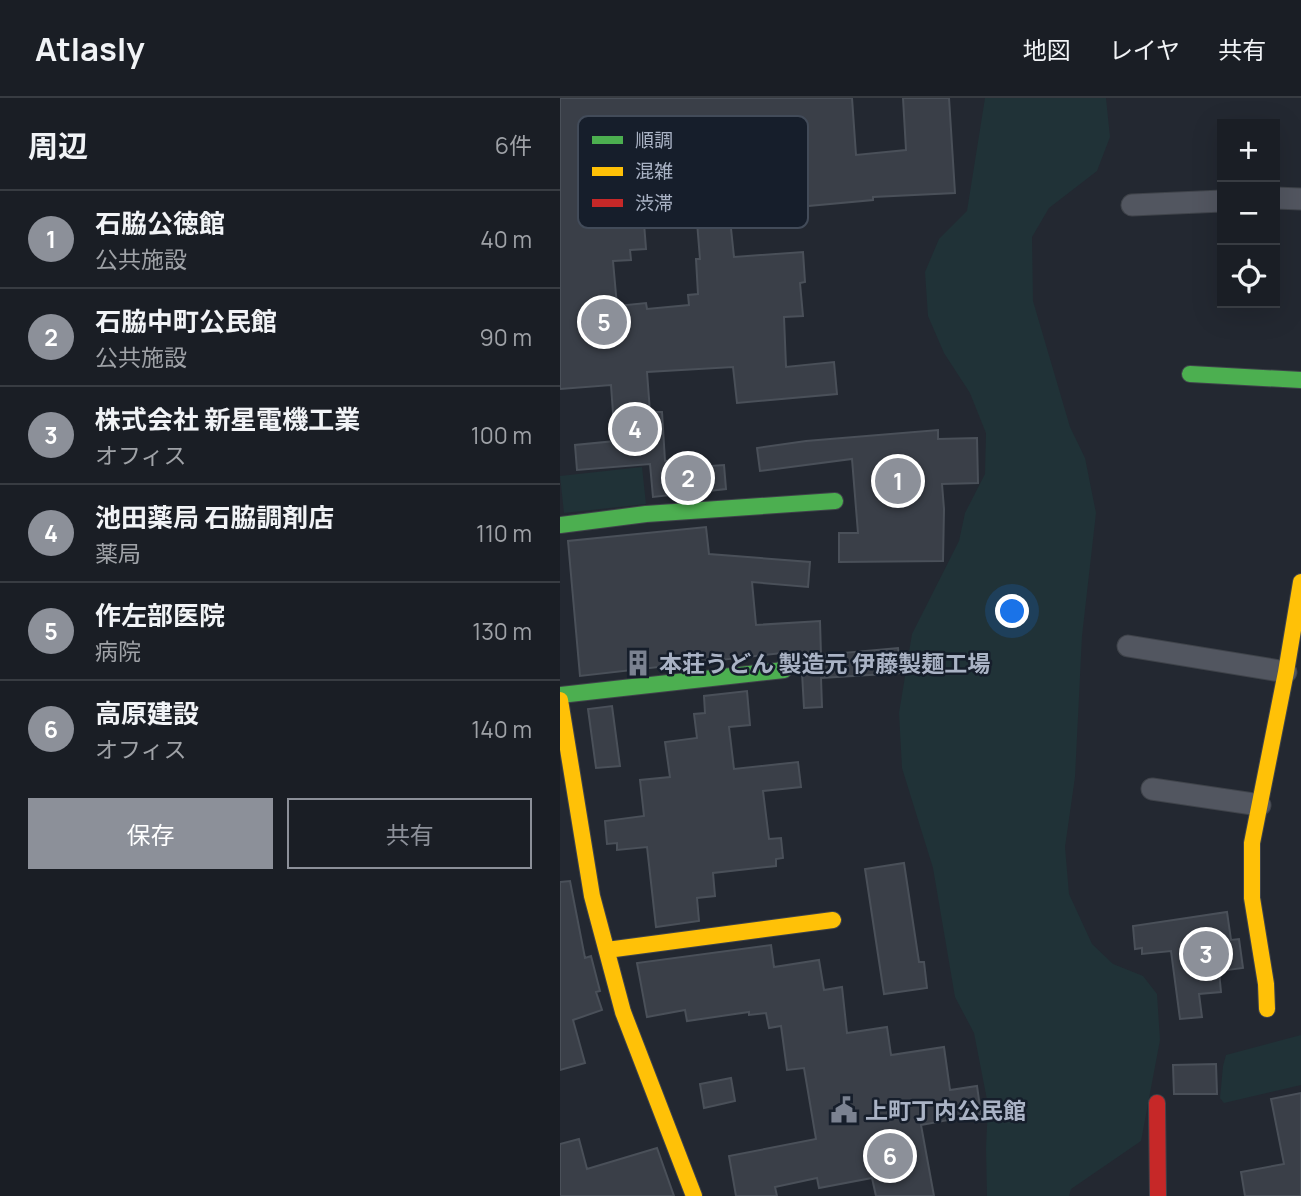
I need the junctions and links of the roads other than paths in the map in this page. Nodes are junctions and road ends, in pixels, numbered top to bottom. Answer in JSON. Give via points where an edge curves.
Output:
{"nodes":[{"id":1,"x":1280,"y":198,"type":"edge"},
{"id":2,"x":1301,"y":199,"type":"edge"},
{"id":3,"x":1217,"y":201,"type":"edge"},
{"id":4,"x":1132,"y":205,"type":"dead end"},
{"id":5,"x":1190,"y":374,"type":"dead end"},
{"id":6,"x":1301,"y":380,"type":"edge"},
{"id":7,"x":835,"y":501,"type":"dead end"},
{"id":8,"x":560,"y":525,"type":"edge"},
{"id":9,"x":1301,"y":582,"type":"edge"},
{"id":10,"x":1300,"y":603,"type":"edge"},
{"id":11,"x":1128,"y":646,"type":"dead end"},
{"id":12,"x":784,"y":670,"type":"dead end"},
{"id":13,"x":1286,"y":672,"type":"junction"},
{"id":14,"x":560,"y":698,"type":"edge"},
{"id":15,"x":1152,"y":789,"type":"dead end"},
{"id":16,"x":1260,"y":805,"type":"junction"},
{"id":17,"x":833,"y":920,"type":"dead end"},
{"id":18,"x":607,"y":950,"type":"junction"},
{"id":19,"x":1267,"y":1009,"type":"dead end"},
{"id":20,"x":1157,"y":1104,"type":"dead end"},
{"id":21,"x":694,"y":1196,"type":"edge"},
{"id":22,"x":1158,"y":1196,"type":"edge"}],
"edges":[{"from":1,"to":2,"type":"street"},
{"from":3,"to":4,"type":"street"},
{"from":5,"to":6,"type":"street"},
{"from":7,"to":8,"type":"street"},
{"from":9,"to":10,"type":"street"},
{"from":10,"to":13,"type":"street"},
{"from":11,"to":13,"type":"street"},
{"from":12,"to":14,"type":"street"},
{"from":13,"to":16,"type":"street"},
{"from":14,"to":18,"type":"street","via":[[592,896]]},
{"from":15,"to":16,"type":"street"},
{"from":16,"to":19,"type":"street","via":[[1252,843],[1252,898]]},
{"from":17,"to":18,"type":"street"},
{"from":18,"to":21,"type":"street","via":[[624,1012]]},
{"from":20,"to":22,"type":"street"}]}
